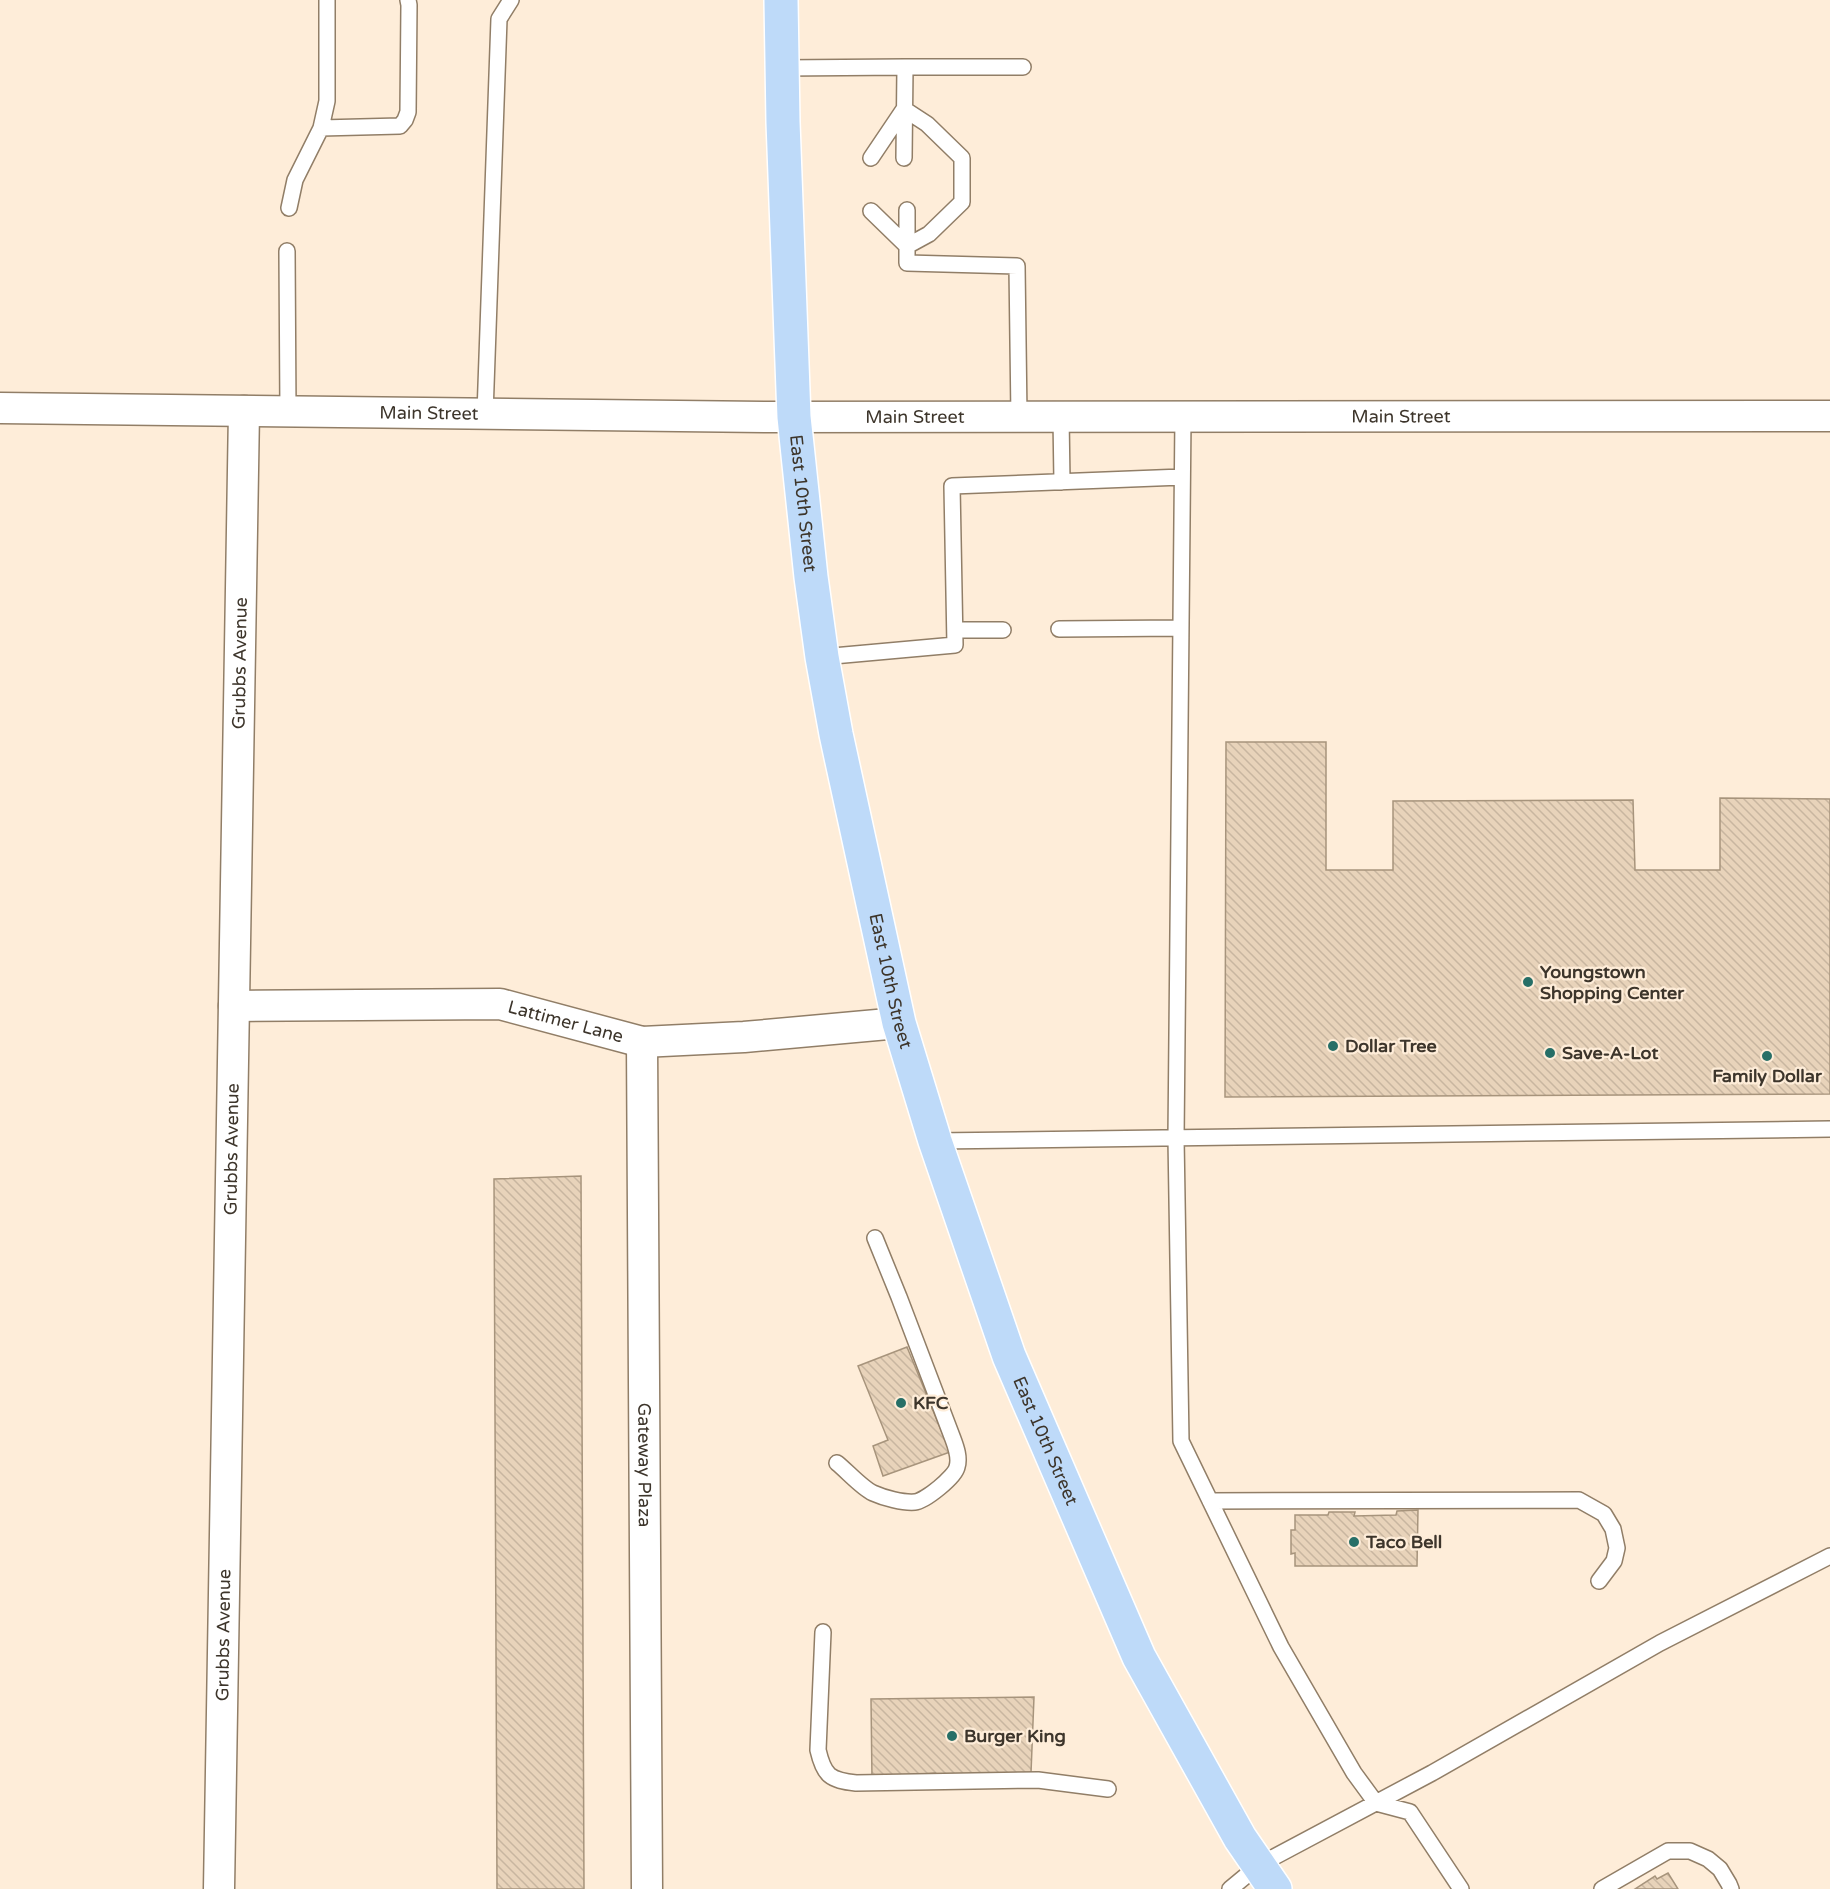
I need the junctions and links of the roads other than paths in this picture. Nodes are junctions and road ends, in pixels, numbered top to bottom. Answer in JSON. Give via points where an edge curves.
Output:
{"nodes":[{"id":1,"x":327,"y":0,"type":"edge"},
{"id":2,"x":408,"y":0,"type":"edge"},
{"id":3,"x":511,"y":0,"type":"edge"},
{"id":4,"x":781,"y":0,"type":"edge"},
{"id":5,"x":904,"y":67,"type":"junction"},
{"id":6,"x":1023,"y":67,"type":"dead end"},
{"id":7,"x":782,"y":68,"type":"junction"},
{"id":8,"x":904,"y":109,"type":"junction"},
{"id":9,"x":321,"y":128,"type":"junction"},
{"id":10,"x":871,"y":158,"type":"dead end"},
{"id":11,"x":904,"y":158,"type":"dead end"},
{"id":12,"x":289,"y":208,"type":"dead end"},
{"id":13,"x":906,"y":210,"type":"dead end"},
{"id":14,"x":871,"y":211,"type":"dead end"},
{"id":15,"x":907,"y":246,"type":"junction"},
{"id":16,"x":287,"y":251,"type":"dead end"},
{"id":17,"x":0,"y":408,"type":"edge"},
{"id":18,"x":244,"y":411,"type":"junction"},
{"id":19,"x":288,"y":412,"type":"junction"},
{"id":20,"x":484,"y":414,"type":"junction"},
{"id":21,"x":1830,"y":416,"type":"edge"},
{"id":22,"x":795,"y":417,"type":"junction"},
{"id":23,"x":1018,"y":417,"type":"junction"},
{"id":24,"x":1061,"y":417,"type":"junction"},
{"id":25,"x":1183,"y":417,"type":"junction"},
{"id":26,"x":1182,"y":477,"type":"junction"},
{"id":27,"x":1062,"y":482,"type":"junction"},
{"id":28,"x":1180,"y":628,"type":"junction"},
{"id":29,"x":1059,"y":629,"type":"dead end"},
{"id":30,"x":956,"y":630,"type":"junction"},
{"id":31,"x":1003,"y":630,"type":"dead end"},
{"id":32,"x":822,"y":657,"type":"junction"},
{"id":33,"x":234,"y":1006,"type":"junction"},
{"id":34,"x":898,"y":1023,"type":"junction"},
{"id":35,"x":642,"y":1042,"type":"junction"},
{"id":36,"x":1830,"y":1130,"type":"edge"},
{"id":37,"x":1176,"y":1138,"type":"junction"},
{"id":38,"x":935,"y":1142,"type":"junction"},
{"id":39,"x":874,"y":1238,"type":"dead end"},
{"id":40,"x":837,"y":1463,"type":"dead end"},
{"id":41,"x":1210,"y":1501,"type":"junction"},
{"id":42,"x":1830,"y":1556,"type":"edge"},
{"id":43,"x":1599,"y":1581,"type":"dead end"},
{"id":44,"x":823,"y":1632,"type":"dead end"},
{"id":45,"x":1108,"y":1789,"type":"dead end"},
{"id":46,"x":1376,"y":1803,"type":"junction"},
{"id":47,"x":1267,"y":1877,"type":"edge"},
{"id":48,"x":219,"y":1889,"type":"edge"},
{"id":49,"x":647,"y":1889,"type":"edge"},
{"id":50,"x":1230,"y":1889,"type":"edge"},
{"id":51,"x":1461,"y":1889,"type":"edge"},
{"id":52,"x":1602,"y":1889,"type":"edge"},
{"id":53,"x":1731,"y":1889,"type":"edge"}],
"edges":[{"from":1,"to":9,"type":"lane","via":[[327,101]]},
{"from":2,"to":9,"type":"lane","via":[[405,120],[400,126]]},
{"from":3,"to":20,"type":"lane","via":[[499,20]]},
{"from":4,"to":7,"type":"main road","name":"East 10th Street"},
{"from":5,"to":6,"type":"lane"},
{"from":5,"to":7,"type":"lane"},
{"from":5,"to":8,"type":"lane"},
{"from":7,"to":22,"type":"main road","name":"East 10th Street"},
{"from":8,"to":10,"type":"lane"},
{"from":8,"to":11,"type":"lane"},
{"from":8,"to":15,"type":"lane","via":[[927,124],[962,158],[962,202],[929,234]]},
{"from":9,"to":12,"type":"lane","via":[[295,180]]},
{"from":13,"to":15,"type":"lane"},
{"from":14,"to":15,"type":"lane"},
{"from":15,"to":23,"type":"lane","via":[[907,262],[1017,266]]},
{"from":16,"to":19,"type":"lane"},
{"from":17,"to":18,"type":"street","name":"Main Street"},
{"from":18,"to":19,"type":"street","name":"Main Street"},
{"from":18,"to":33,"type":"street","name":"Grubbs Avenue"},
{"from":19,"to":20,"type":"street","name":"Main Street"},
{"from":20,"to":22,"type":"street","name":"Main Street"},
{"from":21,"to":25,"type":"street","name":"Main Street"},
{"from":22,"to":23,"type":"street","name":"Main Street"},
{"from":22,"to":32,"type":"main road","name":"East 10th Street"},
{"from":23,"to":24,"type":"street","name":"Main Street"},
{"from":24,"to":25,"type":"street","name":"Main Street"},
{"from":24,"to":27,"type":"lane"},
{"from":25,"to":26,"type":"lane"},
{"from":26,"to":27,"type":"lane"},
{"from":26,"to":28,"type":"lane"},
{"from":27,"to":30,"type":"lane","via":[[952,486]]},
{"from":28,"to":29,"type":"lane"},
{"from":28,"to":37,"type":"lane"},
{"from":30,"to":31,"type":"lane"},
{"from":30,"to":32,"type":"lane","via":[[955,645]]},
{"from":32,"to":34,"type":"main road","name":"East 10th Street"},
{"from":33,"to":35,"type":"street","name":"Lattimer Lane","via":[[500,1004]]},
{"from":33,"to":48,"type":"street","name":"Grubbs Avenue"},
{"from":34,"to":35,"type":"street","name":"Lattimer Lane"},
{"from":34,"to":38,"type":"main road","name":"East 10th Street"},
{"from":35,"to":49,"type":"street","name":"Gateway Plaza"},
{"from":36,"to":37,"type":"lane"},
{"from":37,"to":38,"type":"lane"},
{"from":37,"to":41,"type":"lane","via":[[1181,1441]]},
{"from":38,"to":47,"type":"main road","name":"East 10th Street","via":[[1009,1356],[1139,1657],[1240,1838]]},
{"from":39,"to":40,"type":"lane","via":[[958,1452],[957,1467],[950,1478],[916,1502],[872,1493]]},
{"from":41,"to":43,"type":"lane","via":[[1579,1500],[1604,1514],[1613,1529],[1617,1548],[1614,1561]]},
{"from":41,"to":46,"type":"lane","via":[[1281,1647],[1354,1773]]},
{"from":42,"to":46,"type":"lane","via":[[1660,1643]]},
{"from":44,"to":45,"type":"lane","via":[[818,1750],[823,1768],[838,1781],[1038,1780]]},
{"from":46,"to":47,"type":"lane"},
{"from":46,"to":51,"type":"lane","via":[[1410,1812]]},
{"from":47,"to":50,"type":"lane"},
{"from":52,"to":53,"type":"lane","via":[[1668,1851],[1690,1851],[1720,1869]]}]}
